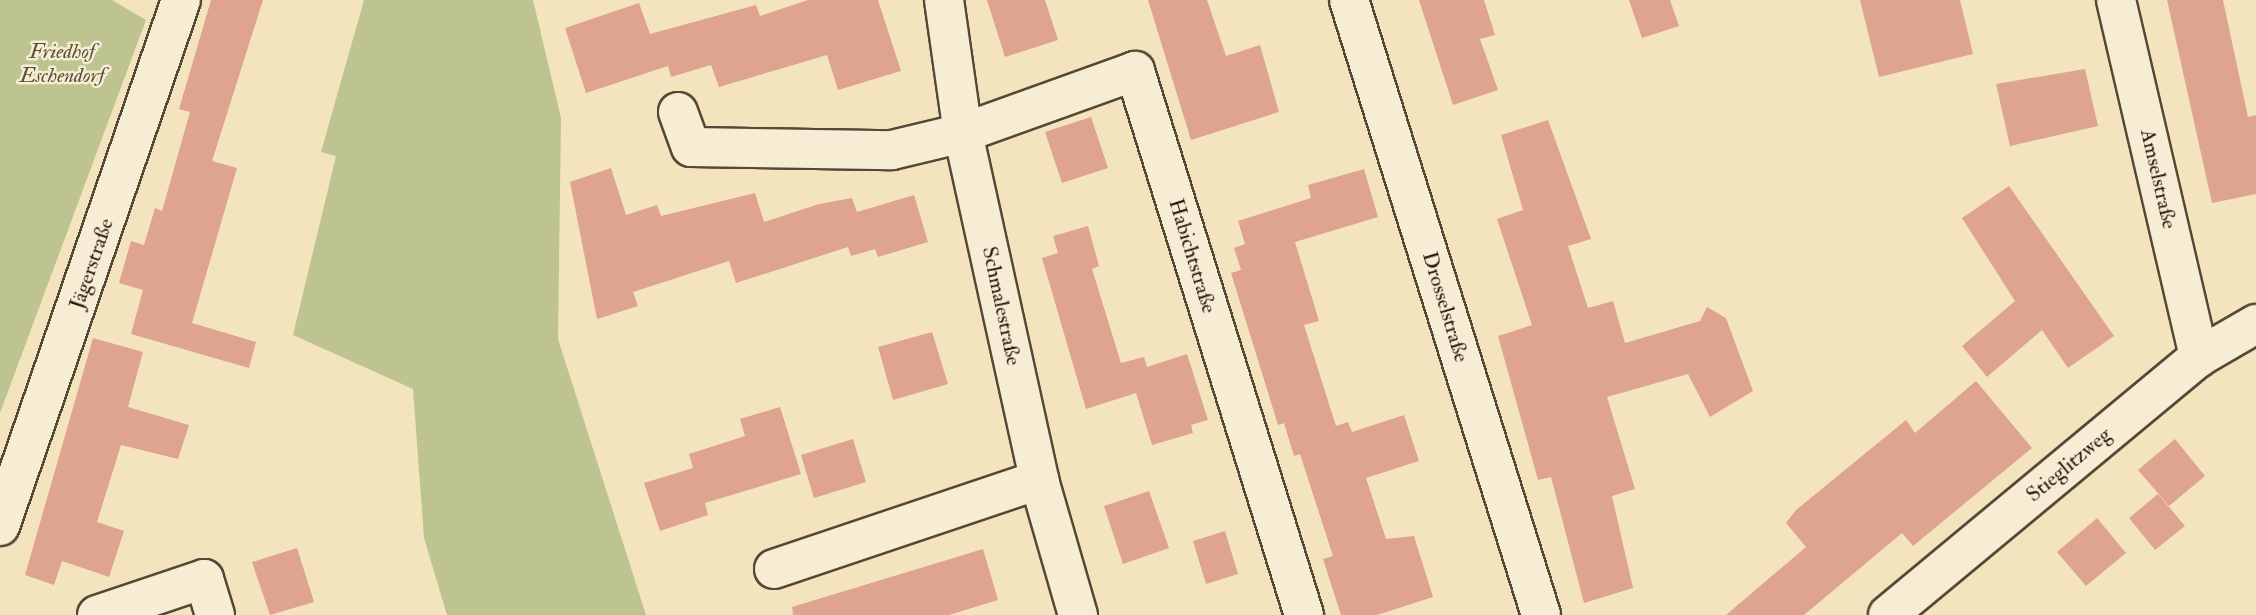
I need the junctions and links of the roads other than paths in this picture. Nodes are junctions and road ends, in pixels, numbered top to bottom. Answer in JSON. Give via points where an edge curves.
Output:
{"nodes":[{"id":1,"x":181,"y":0,"type":"edge"},
{"id":2,"x":944,"y":0,"type":"edge"},
{"id":3,"x":1349,"y":0,"type":"edge"},
{"id":4,"x":2116,"y":0,"type":"edge"},
{"id":5,"x":678,"y":112,"type":"dead end"},
{"id":6,"x":963,"y":132,"type":"junction"},
{"id":7,"x":2256,"y":324,"type":"edge"},
{"id":8,"x":2199,"y":357,"type":"junction"},
{"id":9,"x":1039,"y":480,"type":"junction"},
{"id":10,"x":0,"y":526,"type":"edge"},
{"id":11,"x":774,"y":569,"type":"dead end"},
{"id":12,"x":97,"y":615,"type":"edge"},
{"id":13,"x":215,"y":615,"type":"edge"},
{"id":14,"x":1078,"y":615,"type":"edge"},
{"id":15,"x":1304,"y":615,"type":"edge"},
{"id":16,"x":1541,"y":615,"type":"edge"},
{"id":17,"x":1888,"y":615,"type":"edge"}],
"edges":[{"from":1,"to":10,"type":"street","name":"Jägerstraße"},
{"from":2,"to":6,"type":"street","name":"Schmalestraße"},
{"from":3,"to":16,"type":"street","name":"Drosselstraße"},
{"from":4,"to":8,"type":"street","name":"Amselstraße"},
{"from":5,"to":6,"type":"street","via":[[691,147],[892,150]]},
{"from":6,"to":9,"type":"street","name":"Schmalestraße"},
{"from":6,"to":15,"type":"street","name":"Habichtstraße","via":[[1135,71]]},
{"from":7,"to":8,"type":"street","name":"Stieglitzweg"},
{"from":8,"to":17,"type":"street","name":"Stieglitzweg"},
{"from":9,"to":11,"type":"street"},
{"from":9,"to":14,"type":"street","name":"Schmalestraße"},
{"from":12,"to":13,"type":"street","via":[[204,579]]}]}
